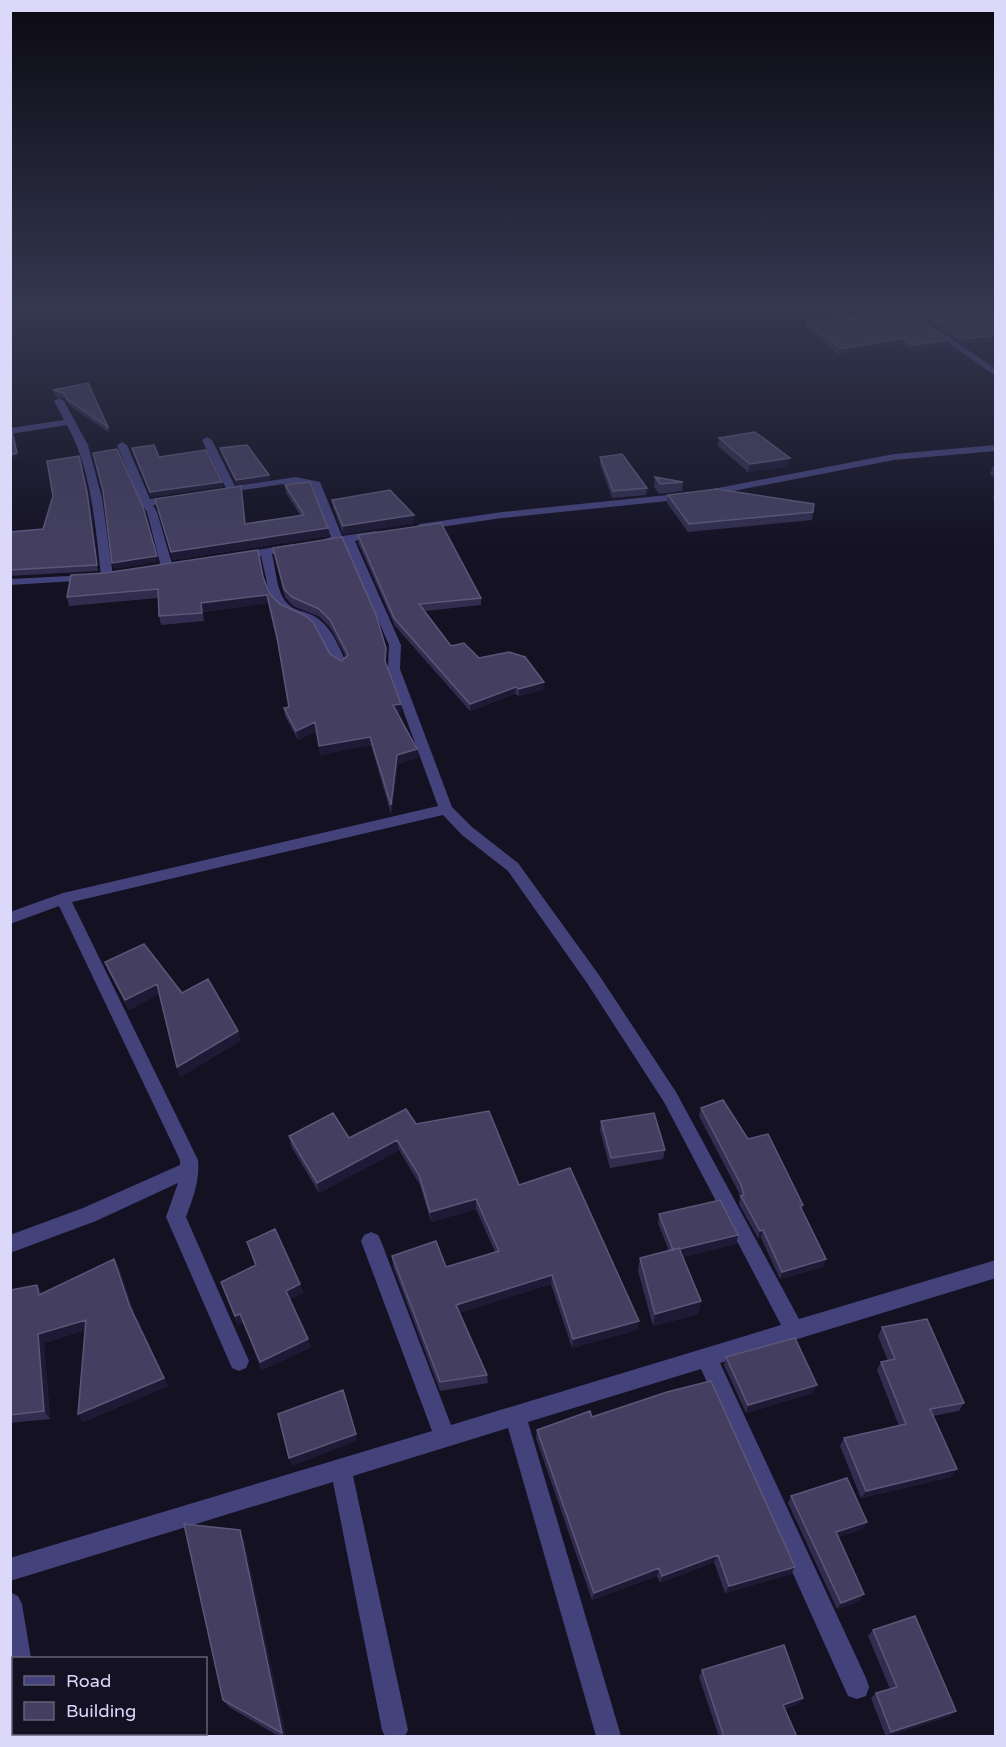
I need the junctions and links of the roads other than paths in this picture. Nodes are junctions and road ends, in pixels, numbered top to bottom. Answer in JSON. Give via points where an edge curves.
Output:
{"nodes":[{"id":1,"x":59,"y":401,"type":"edge"},
{"id":2,"x":70,"y":422,"type":"junction"},
{"id":3,"x":10,"y":431,"type":"edge"},
{"id":4,"x":207,"y":440,"type":"dead end"},
{"id":5,"x":122,"y":445,"type":"dead end"},
{"id":6,"x":994,"y":450,"type":"edge"},
{"id":7,"x":232,"y":490,"type":"junction"},
{"id":8,"x":214,"y":493,"type":"edge"},
{"id":9,"x":191,"y":496,"type":"edge"},
{"id":10,"x":146,"y":503,"type":"junction"},
{"id":11,"x":407,"y":529,"type":"edge"},
{"id":12,"x":384,"y":533,"type":"edge"},
{"id":13,"x":343,"y":539,"type":"junction"},
{"id":14,"x":266,"y":551,"type":"junction"},
{"id":15,"x":224,"y":558,"type":"edge"},
{"id":16,"x":181,"y":565,"type":"edge"},
{"id":17,"x":10,"y":582,"type":"edge"},
{"id":18,"x":341,"y":664,"type":"edge"},
{"id":19,"x":446,"y":808,"type":"junction"},
{"id":20,"x":63,"y":899,"type":"junction"},
{"id":21,"x":10,"y":918,"type":"edge"},
{"id":22,"x":191,"y":1168,"type":"junction"},
{"id":23,"x":371,"y":1241,"type":"dead end"},
{"id":24,"x":10,"y":1244,"type":"edge"},
{"id":25,"x":996,"y":1269,"type":"edge"},
{"id":26,"x":794,"y":1330,"type":"junction"},
{"id":27,"x":706,"y":1357,"type":"junction"},
{"id":28,"x":239,"y":1360,"type":"dead end"},
{"id":29,"x":515,"y":1415,"type":"junction"},
{"id":30,"x":445,"y":1437,"type":"junction"},
{"id":31,"x":341,"y":1469,"type":"junction"},
{"id":32,"x":10,"y":1570,"type":"edge"},
{"id":33,"x":10,"y":1604,"type":"edge"},
{"id":34,"x":19,"y":1657,"type":"edge"},
{"id":35,"x":856,"y":1687,"type":"dead end"},
{"id":36,"x":394,"y":1730,"type":"dead end"},
{"id":37,"x":609,"y":1737,"type":"edge"}],
"edges":[{"from":1,"to":2,"type":"street"},
{"from":2,"to":3,"type":"street"},
{"from":2,"to":17,"type":"street","via":[[83,445],[112,576]]},
{"from":4,"to":7,"type":"street"},
{"from":5,"to":10,"type":"street"},
{"from":6,"to":11,"type":"street","via":[[883,459],[698,495]]},
{"from":7,"to":8,"type":"street"},
{"from":7,"to":13,"type":"street","via":[[297,481],[316,484]]},
{"from":9,"to":10,"type":"street"},
{"from":10,"to":16,"type":"street","via":[[152,512],[162,568]]},
{"from":12,"to":13,"type":"street"},
{"from":13,"to":14,"type":"street"},
{"from":13,"to":19,"type":"street","via":[[395,645],[394,669]]},
{"from":14,"to":15,"type":"street"},
{"from":14,"to":18,"type":"street","via":[[281,605],[321,627]]},
{"from":19,"to":20,"type":"street"},
{"from":19,"to":26,"type":"street","via":[[467,831],[513,867],[593,979],[670,1096]]},
{"from":20,"to":21,"type":"street"},
{"from":20,"to":22,"type":"street"},
{"from":22,"to":24,"type":"street","via":[[89,1215]]},
{"from":22,"to":28,"type":"street","via":[[176,1217]]},
{"from":23,"to":30,"type":"street"},
{"from":25,"to":26,"type":"street"},
{"from":26,"to":27,"type":"street"},
{"from":27,"to":29,"type":"street"},
{"from":27,"to":35,"type":"street"},
{"from":29,"to":30,"type":"street"},
{"from":29,"to":37,"type":"street"},
{"from":30,"to":31,"type":"street"},
{"from":31,"to":32,"type":"street"},
{"from":31,"to":36,"type":"street"},
{"from":33,"to":34,"type":"street"}]}
